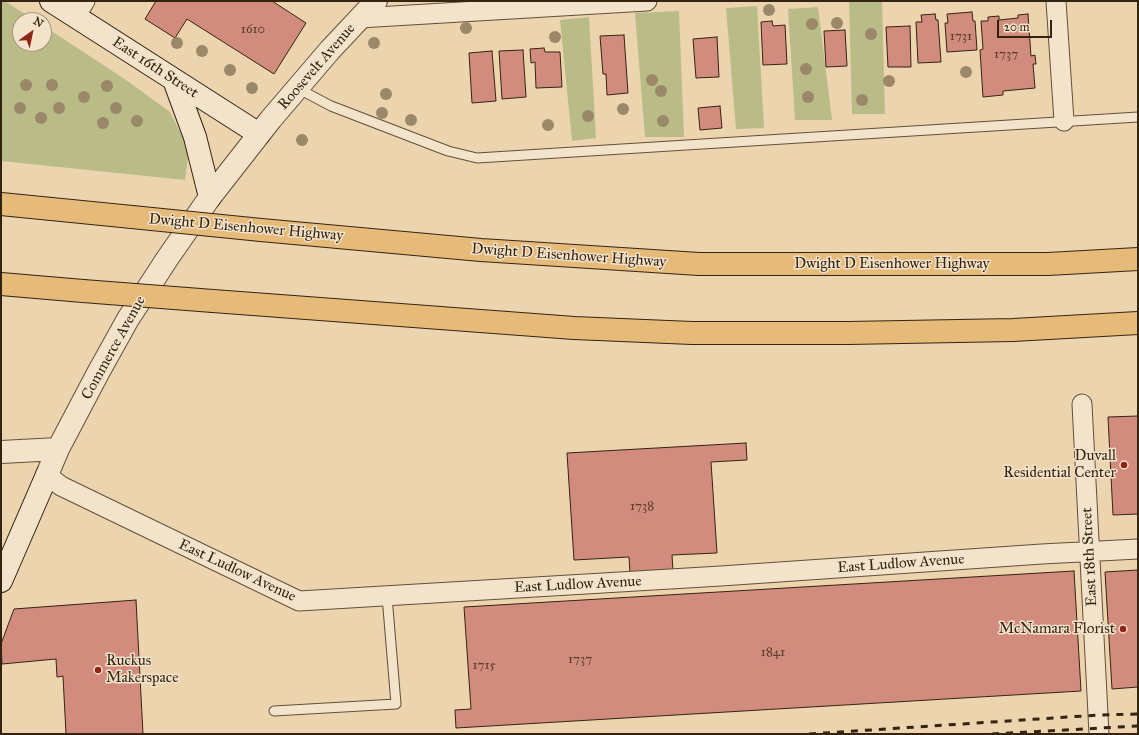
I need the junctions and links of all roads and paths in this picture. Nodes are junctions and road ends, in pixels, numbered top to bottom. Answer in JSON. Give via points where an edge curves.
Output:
{"nodes":[{"id":1,"x":51,"y":1,"type":"edge"},
{"id":2,"x":376,"y":1,"type":"edge"},
{"id":3,"x":647,"y":1,"type":"edge"},
{"id":4,"x":1056,"y":1,"type":"edge"},
{"id":5,"x":80,"y":9,"type":"edge"},
{"id":6,"x":360,"y":18,"type":"junction"},
{"id":7,"x":174,"y":80,"type":"junction"},
{"id":8,"x":297,"y":88,"type":"junction"},
{"id":9,"x":1138,"y":117,"type":"edge"},
{"id":10,"x":1064,"y":121,"type":"junction"},
{"id":11,"x":259,"y":134,"type":"junction"},
{"id":12,"x":210,"y":197,"type":"junction"},
{"id":13,"x":1,"y":204,"type":"edge"},
{"id":14,"x":1138,"y":259,"type":"edge"},
{"id":15,"x":1,"y":284,"type":"edge"},
{"id":16,"x":1138,"y":323,"type":"edge"},
{"id":17,"x":1082,"y":404,"type":"dead end"},
{"id":18,"x":58,"y":449,"type":"junction"},
{"id":19,"x":1,"y":452,"type":"edge"},
{"id":20,"x":47,"y":475,"type":"junction"},
{"id":21,"x":1138,"y":549,"type":"edge"},
{"id":22,"x":1089,"y":552,"type":"junction"},
{"id":23,"x":1,"y":581,"type":"edge"},
{"id":24,"x":387,"y":596,"type":"junction"},
{"id":25,"x":274,"y":712,"type":"dead end"},
{"id":26,"x":1099,"y":734,"type":"edge"}],
"edges":[{"from":1,"to":5,"type":"street","name":"East 16th Street"},
{"from":2,"to":6,"type":"street","name":"Roosevelt Avenue"},
{"from":3,"to":6,"type":"street"},
{"from":4,"to":10,"type":"street"},
{"from":5,"to":7,"type":"street","name":"East 16th Street"},
{"from":6,"to":8,"type":"street","name":"Roosevelt Avenue"},
{"from":7,"to":11,"type":"street","name":"East 16th Street"},
{"from":7,"to":12,"type":"street","via":[[195,137]]},
{"from":8,"to":10,"type":"lane","via":[[331,106],[448,151],[477,158]]},
{"from":8,"to":11,"type":"street","name":"Roosevelt Avenue"},
{"from":9,"to":10,"type":"lane"},
{"from":11,"to":12,"type":"street","name":"Commerce Avenue"},
{"from":12,"to":18,"type":"street","name":"Commerce Avenue","via":[[128,319]]},
{"from":13,"to":14,"type":"highway","name":"Dwight D Eisenhower Highway","bridge":true,"via":[[481,250],[698,264],[1048,264]]},
{"from":15,"to":16,"type":"highway","bridge":true,"via":[[558,327],[692,333],[1013,330]]},
{"from":17,"to":22,"type":"street","name":"East 18th Street"},
{"from":18,"to":19,"type":"street"},
{"from":18,"to":20,"type":"street","name":"Commerce Avenue"},
{"from":20,"to":23,"type":"street","name":"Commerce Avenue"},
{"from":20,"to":24,"type":"street","name":"East Ludlow Avenue","via":[[68,489],[299,601]]},
{"from":21,"to":22,"type":"street","name":"East Ludlow Avenue"},
{"from":22,"to":24,"type":"street","name":"East Ludlow Avenue"},
{"from":22,"to":26,"type":"street","name":"East 18th Street"},
{"from":24,"to":25,"type":"lane","via":[[396,704]]}]}
